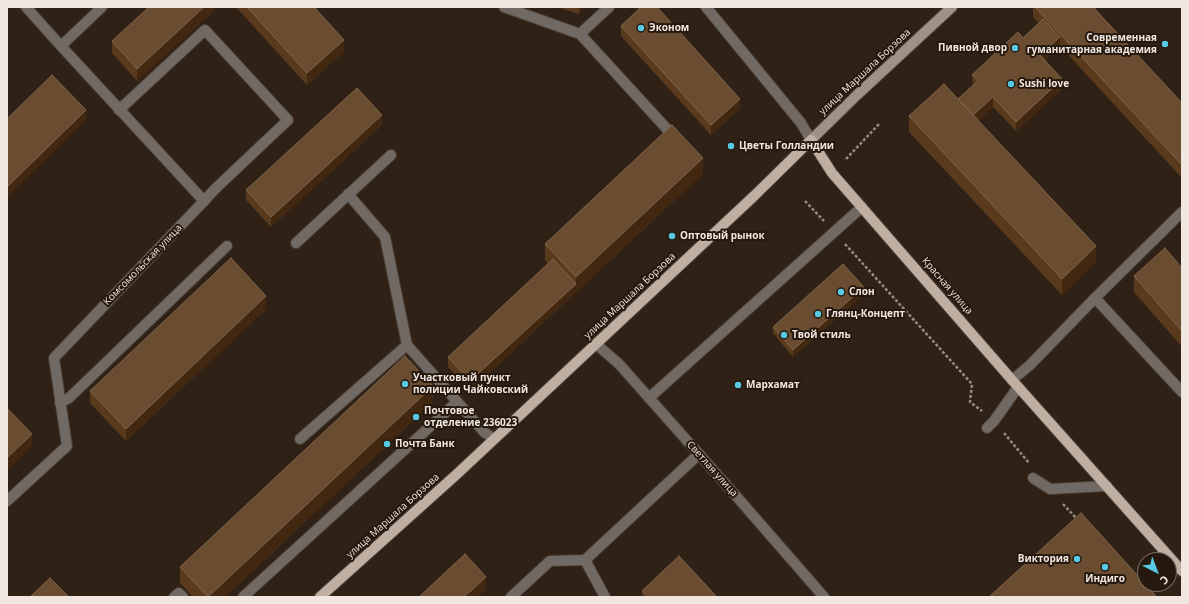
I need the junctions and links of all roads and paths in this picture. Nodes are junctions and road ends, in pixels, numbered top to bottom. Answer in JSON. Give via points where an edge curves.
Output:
{"nodes":[{"id":1,"x":26,"y":7,"type":"edge"},
{"id":2,"x":102,"y":7,"type":"edge"},
{"id":3,"x":504,"y":7,"type":"edge"},
{"id":4,"x":609,"y":7,"type":"edge"},
{"id":5,"x":706,"y":7,"type":"edge"},
{"id":6,"x":952,"y":7,"type":"edge"},
{"id":7,"x":580,"y":34,"type":"junction"},
{"id":8,"x":61,"y":46,"type":"junction"},
{"id":9,"x":119,"y":110,"type":"junction"},
{"id":10,"x":880,"y":123,"type":"dead end"},
{"id":11,"x":811,"y":140,"type":"junction"},
{"id":12,"x":783,"y":142,"type":"dead end"},
{"id":13,"x":682,"y":145,"type":"edge"},
{"id":14,"x":756,"y":147,"type":"dead end"},
{"id":15,"x":391,"y":155,"type":"dead end"},
{"id":16,"x":846,"y":158,"type":"dead end"},
{"id":17,"x":348,"y":194,"type":"junction"},
{"id":18,"x":204,"y":201,"type":"junction"},
{"id":19,"x":805,"y":201,"type":"dead end"},
{"id":20,"x":862,"y":207,"type":"junction"},
{"id":21,"x":1182,"y":212,"type":"edge"},
{"id":22,"x":834,"y":232,"type":"junction"},
{"id":23,"x":296,"y":243,"type":"dead end"},
{"id":24,"x":226,"y":246,"type":"dead end"},
{"id":25,"x":1095,"y":298,"type":"junction"},
{"id":26,"x":596,"y":344,"type":"junction"},
{"id":27,"x":407,"y":345,"type":"junction"},
{"id":28,"x":1015,"y":383,"type":"junction"},
{"id":29,"x":1182,"y":392,"type":"edge"},
{"id":30,"x":649,"y":398,"type":"junction"},
{"id":31,"x":457,"y":402,"type":"junction"},
{"id":32,"x":60,"y":403,"type":"junction"},
{"id":33,"x":990,"y":424,"type":"junction"},
{"id":34,"x":300,"y":439,"type":"dead end"},
{"id":35,"x":494,"y":439,"type":"junction"},
{"id":36,"x":699,"y":454,"type":"junction"},
{"id":37,"x":1031,"y":466,"type":"dead end"},
{"id":38,"x":1032,"y":478,"type":"dead end"},
{"id":39,"x":1107,"y":486,"type":"junction"},
{"id":40,"x":1050,"y":489,"type":"junction"},
{"id":41,"x":7,"y":501,"type":"edge"},
{"id":42,"x":1078,"y":520,"type":"edge"},
{"id":43,"x":585,"y":560,"type":"junction"},
{"id":44,"x":1182,"y":571,"type":"edge"},
{"id":45,"x":174,"y":597,"type":"edge"},
{"id":46,"x":183,"y":597,"type":"edge"},
{"id":47,"x":243,"y":597,"type":"edge"},
{"id":48,"x":320,"y":597,"type":"edge"},
{"id":49,"x":510,"y":597,"type":"edge"},
{"id":50,"x":605,"y":597,"type":"edge"},
{"id":51,"x":824,"y":597,"type":"edge"}],
"edges":[{"from":1,"to":8,"type":"street"},
{"from":2,"to":8,"type":"street"},
{"from":3,"to":7,"type":"street"},
{"from":4,"to":7,"type":"street"},
{"from":5,"to":11,"type":"street","name":"Красная улица","via":[[801,124]]},
{"from":6,"to":11,"type":"main road","name":"улица Маршала Борзова"},
{"from":7,"to":13,"type":"street"},
{"from":8,"to":9,"type":"street"},
{"from":9,"to":18,"type":"street"},
{"from":9,"to":18,"type":"street","via":[[205,30],[288,120]]},
{"from":10,"to":16,"type":"path"},
{"from":11,"to":20,"type":"main road","name":"Красная улица","via":[[832,173]]},
{"from":11,"to":26,"type":"main road","name":"улица Маршала Борзова"},
{"from":12,"to":14,"type":"path"},
{"from":15,"to":17,"type":"street"},
{"from":17,"to":23,"type":"street"},
{"from":17,"to":27,"type":"street","via":[[385,237]]},
{"from":18,"to":32,"type":"street","name":"Комсомольская улица","via":[[54,358]]},
{"from":19,"to":22,"type":"path"},
{"from":20,"to":22,"type":"street"},
{"from":20,"to":28,"type":"main road","name":"Красная улица"},
{"from":21,"to":25,"type":"street"},
{"from":22,"to":30,"type":"street"},
{"from":22,"to":33,"type":"path","via":[[972,384],[970,402]]},
{"from":24,"to":32,"type":"street","via":[[69,398]]},
{"from":25,"to":28,"type":"street"},
{"from":25,"to":29,"type":"street"},
{"from":26,"to":30,"type":"street","name":"Светлая улица"},
{"from":26,"to":35,"type":"main road","name":"улица Маршала Борзова"},
{"from":27,"to":31,"type":"street"},
{"from":27,"to":34,"type":"street"},
{"from":28,"to":33,"type":"street"},
{"from":28,"to":39,"type":"main road","name":"Красная улица"},
{"from":30,"to":36,"type":"street","name":"Светлая улица"},
{"from":31,"to":35,"type":"street","via":[[484,432]]},
{"from":31,"to":47,"type":"street"},
{"from":32,"to":41,"type":"street","name":"Комсомольская улица","via":[[67,446]]},
{"from":33,"to":37,"type":"path"},
{"from":35,"to":48,"type":"main road","name":"улица Маршала Борзова"},
{"from":36,"to":43,"type":"street"},
{"from":36,"to":51,"type":"street","name":"Светлая улица"},
{"from":38,"to":40,"type":"street"},
{"from":39,"to":40,"type":"street"},
{"from":39,"to":44,"type":"main road","name":"Красная улица"},
{"from":40,"to":42,"type":"path"},
{"from":43,"to":49,"type":"street","via":[[550,561]]},
{"from":43,"to":50,"type":"street"},
{"from":45,"to":46,"type":"street","via":[[179,593]]}]}
